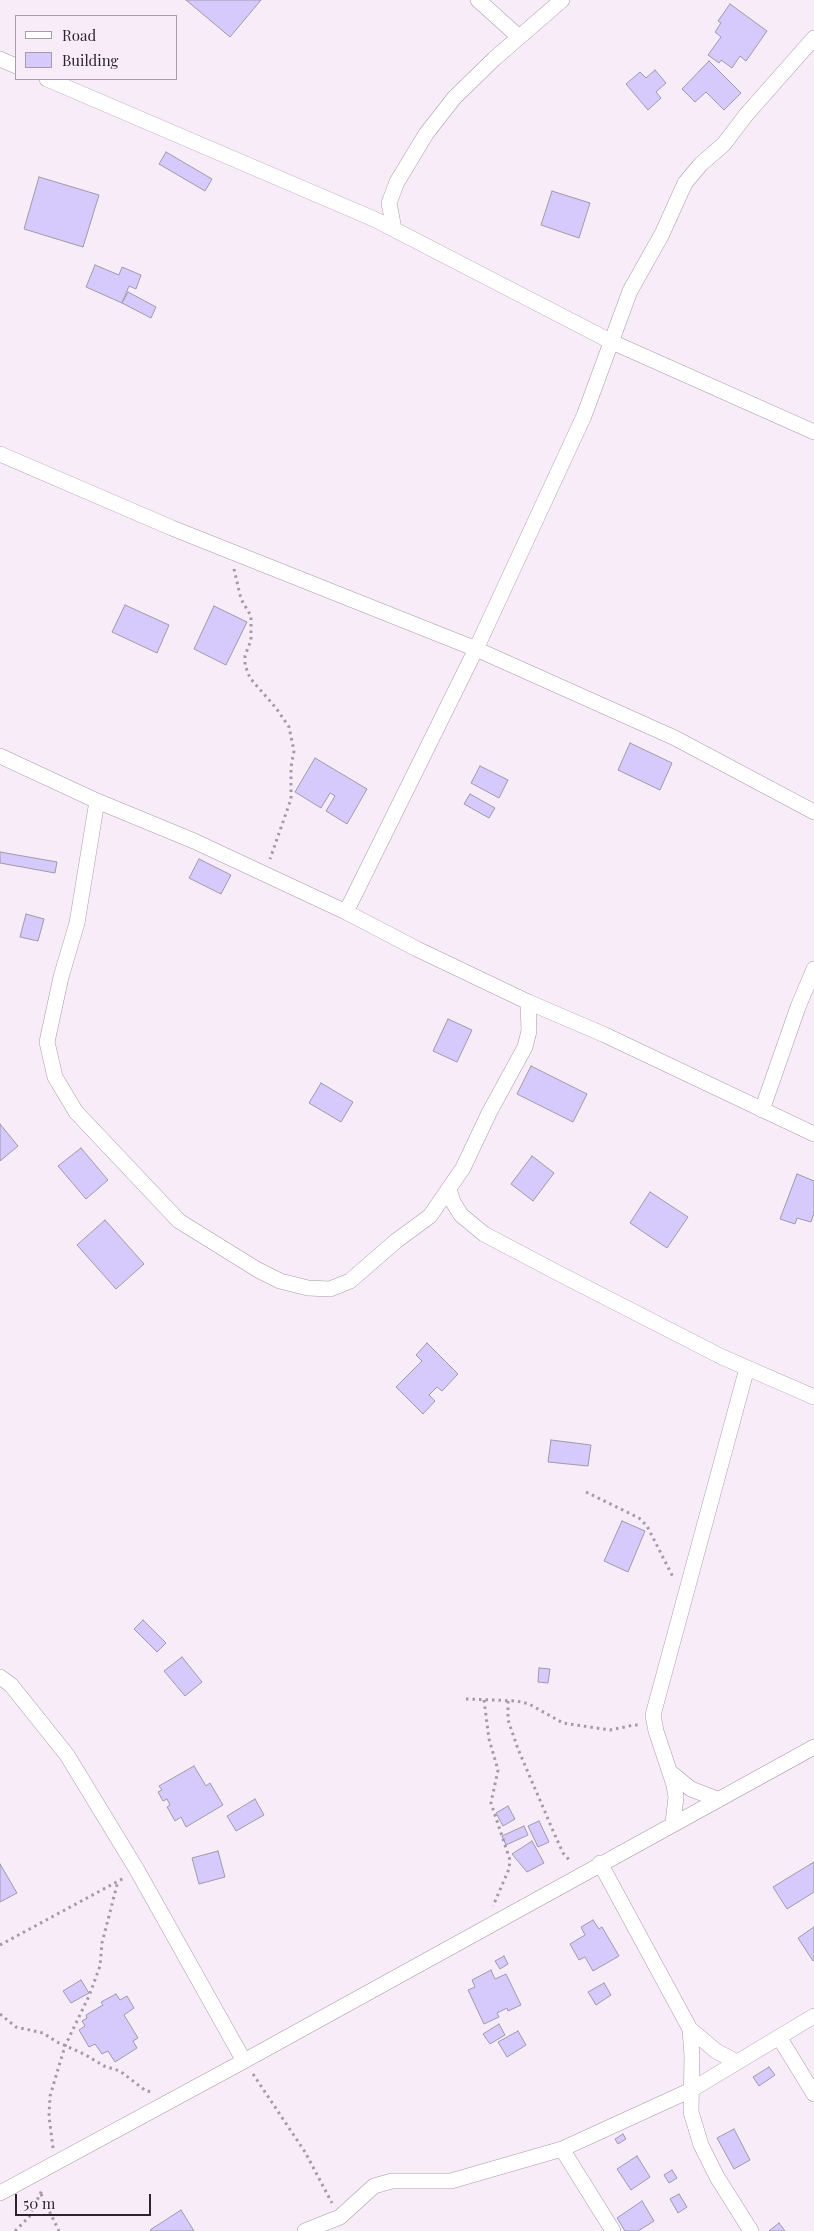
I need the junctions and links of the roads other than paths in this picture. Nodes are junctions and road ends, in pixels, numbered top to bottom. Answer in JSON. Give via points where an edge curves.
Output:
{"nodes":[{"id":1,"x":478,"y":0,"type":"edge"},
{"id":2,"x":562,"y":0,"type":"edge"},
{"id":3,"x":519,"y":37,"type":"junction"},
{"id":4,"x":814,"y":38,"type":"edge"},
{"id":5,"x":0,"y":59,"type":"edge"},
{"id":6,"x":15,"y":66,"type":"edge"},
{"id":7,"x":49,"y":80,"type":"edge"},
{"id":8,"x":394,"y":229,"type":"junction"},
{"id":9,"x":612,"y":342,"type":"junction"},
{"id":10,"x":814,"y":432,"type":"edge"},
{"id":11,"x":0,"y":454,"type":"edge"},
{"id":12,"x":476,"y":649,"type":"junction"},
{"id":13,"x":0,"y":756,"type":"edge"},
{"id":14,"x":97,"y":801,"type":"junction"},
{"id":15,"x":814,"y":812,"type":"edge"},
{"id":16,"x":346,"y":912,"type":"junction"},
{"id":17,"x":814,"y":970,"type":"edge"},
{"id":18,"x":528,"y":1002,"type":"junction"},
{"id":19,"x":762,"y":1110,"type":"junction"},
{"id":20,"x":814,"y":1134,"type":"edge"},
{"id":21,"x":448,"y":1189,"type":"junction"},
{"id":22,"x":747,"y":1368,"type":"junction"},
{"id":23,"x":814,"y":1397,"type":"edge"},
{"id":24,"x":0,"y":1677,"type":"edge"},
{"id":25,"x":814,"y":1747,"type":"edge"},
{"id":26,"x":796,"y":1757,"type":"junction"},
{"id":27,"x":814,"y":1760,"type":"edge"},
{"id":28,"x":670,"y":1772,"type":"junction"},
{"id":29,"x":717,"y":1798,"type":"junction"},
{"id":30,"x":674,"y":1823,"type":"junction"},
{"id":31,"x":600,"y":1863,"type":"junction"},
{"id":32,"x":814,"y":2016,"type":"edge"},
{"id":33,"x":690,"y":2029,"type":"junction"},
{"id":34,"x":779,"y":2037,"type":"junction"},
{"id":35,"x":244,"y":2062,"type":"junction"},
{"id":36,"x":737,"y":2062,"type":"junction"},
{"id":37,"x":691,"y":2090,"type":"junction"},
{"id":38,"x":814,"y":2094,"type":"edge"},
{"id":39,"x":562,"y":2149,"type":"junction"},
{"id":40,"x":0,"y":2193,"type":"edge"},
{"id":41,"x":305,"y":2231,"type":"edge"},
{"id":42,"x":612,"y":2231,"type":"edge"},
{"id":43,"x":751,"y":2231,"type":"edge"}],
"edges":[{"from":1,"to":3,"type":"street"},
{"from":2,"to":3,"type":"street"},
{"from":3,"to":8,"type":"street","via":[[454,98],[426,134],[397,182],[389,203]]},
{"from":4,"to":9,"type":"street","via":[[724,144],[685,183],[662,234],[630,291]]},
{"from":5,"to":6,"type":"street"},
{"from":7,"to":8,"type":"street"},
{"from":8,"to":9,"type":"street"},
{"from":9,"to":10,"type":"street"},
{"from":9,"to":12,"type":"street","via":[[584,416]]},
{"from":11,"to":12,"type":"street","via":[[230,551]]},
{"from":12,"to":15,"type":"street","via":[[675,738]]},
{"from":12,"to":16,"type":"street"},
{"from":13,"to":14,"type":"street"},
{"from":14,"to":16,"type":"street"},
{"from":14,"to":21,"type":"street","via":[[77,922],[47,1042],[55,1077],[76,1112],[179,1221],[258,1270],[280,1281],[308,1288],[330,1289],[350,1281],[430,1216]]},
{"from":16,"to":18,"type":"street"},
{"from":17,"to":19,"type":"street"},
{"from":18,"to":19,"type":"street"},
{"from":18,"to":21,"type":"street","via":[[530,1031],[525,1047],[463,1168]]},
{"from":19,"to":20,"type":"street"},
{"from":21,"to":22,"type":"street","via":[[461,1215],[484,1234]]},
{"from":22,"to":23,"type":"street"},
{"from":22,"to":28,"type":"street","via":[[653,1715]]},
{"from":24,"to":35,"type":"street","via":[[11,1685],[68,1756],[137,1870]]},
{"from":25,"to":26,"type":"street"},
{"from":26,"to":27,"type":"street"},
{"from":26,"to":29,"type":"street"},
{"from":28,"to":29,"type":"street","via":[[691,1789]]},
{"from":28,"to":30,"type":"street","via":[[676,1797]]},
{"from":29,"to":30,"type":"street"},
{"from":30,"to":31,"type":"street"},
{"from":31,"to":33,"type":"street"},
{"from":31,"to":35,"type":"street"},
{"from":32,"to":34,"type":"street"},
{"from":33,"to":36,"type":"street","via":[[716,2051]]},
{"from":33,"to":37,"type":"street"},
{"from":34,"to":36,"type":"street"},
{"from":34,"to":38,"type":"street"},
{"from":35,"to":40,"type":"street"},
{"from":36,"to":37,"type":"street"},
{"from":37,"to":39,"type":"street"},
{"from":37,"to":43,"type":"street","via":[[690,2112],[701,2145]]},
{"from":39,"to":41,"type":"street","via":[[451,2181],[392,2181],[374,2186],[340,2217]]},
{"from":39,"to":42,"type":"street"}]}
